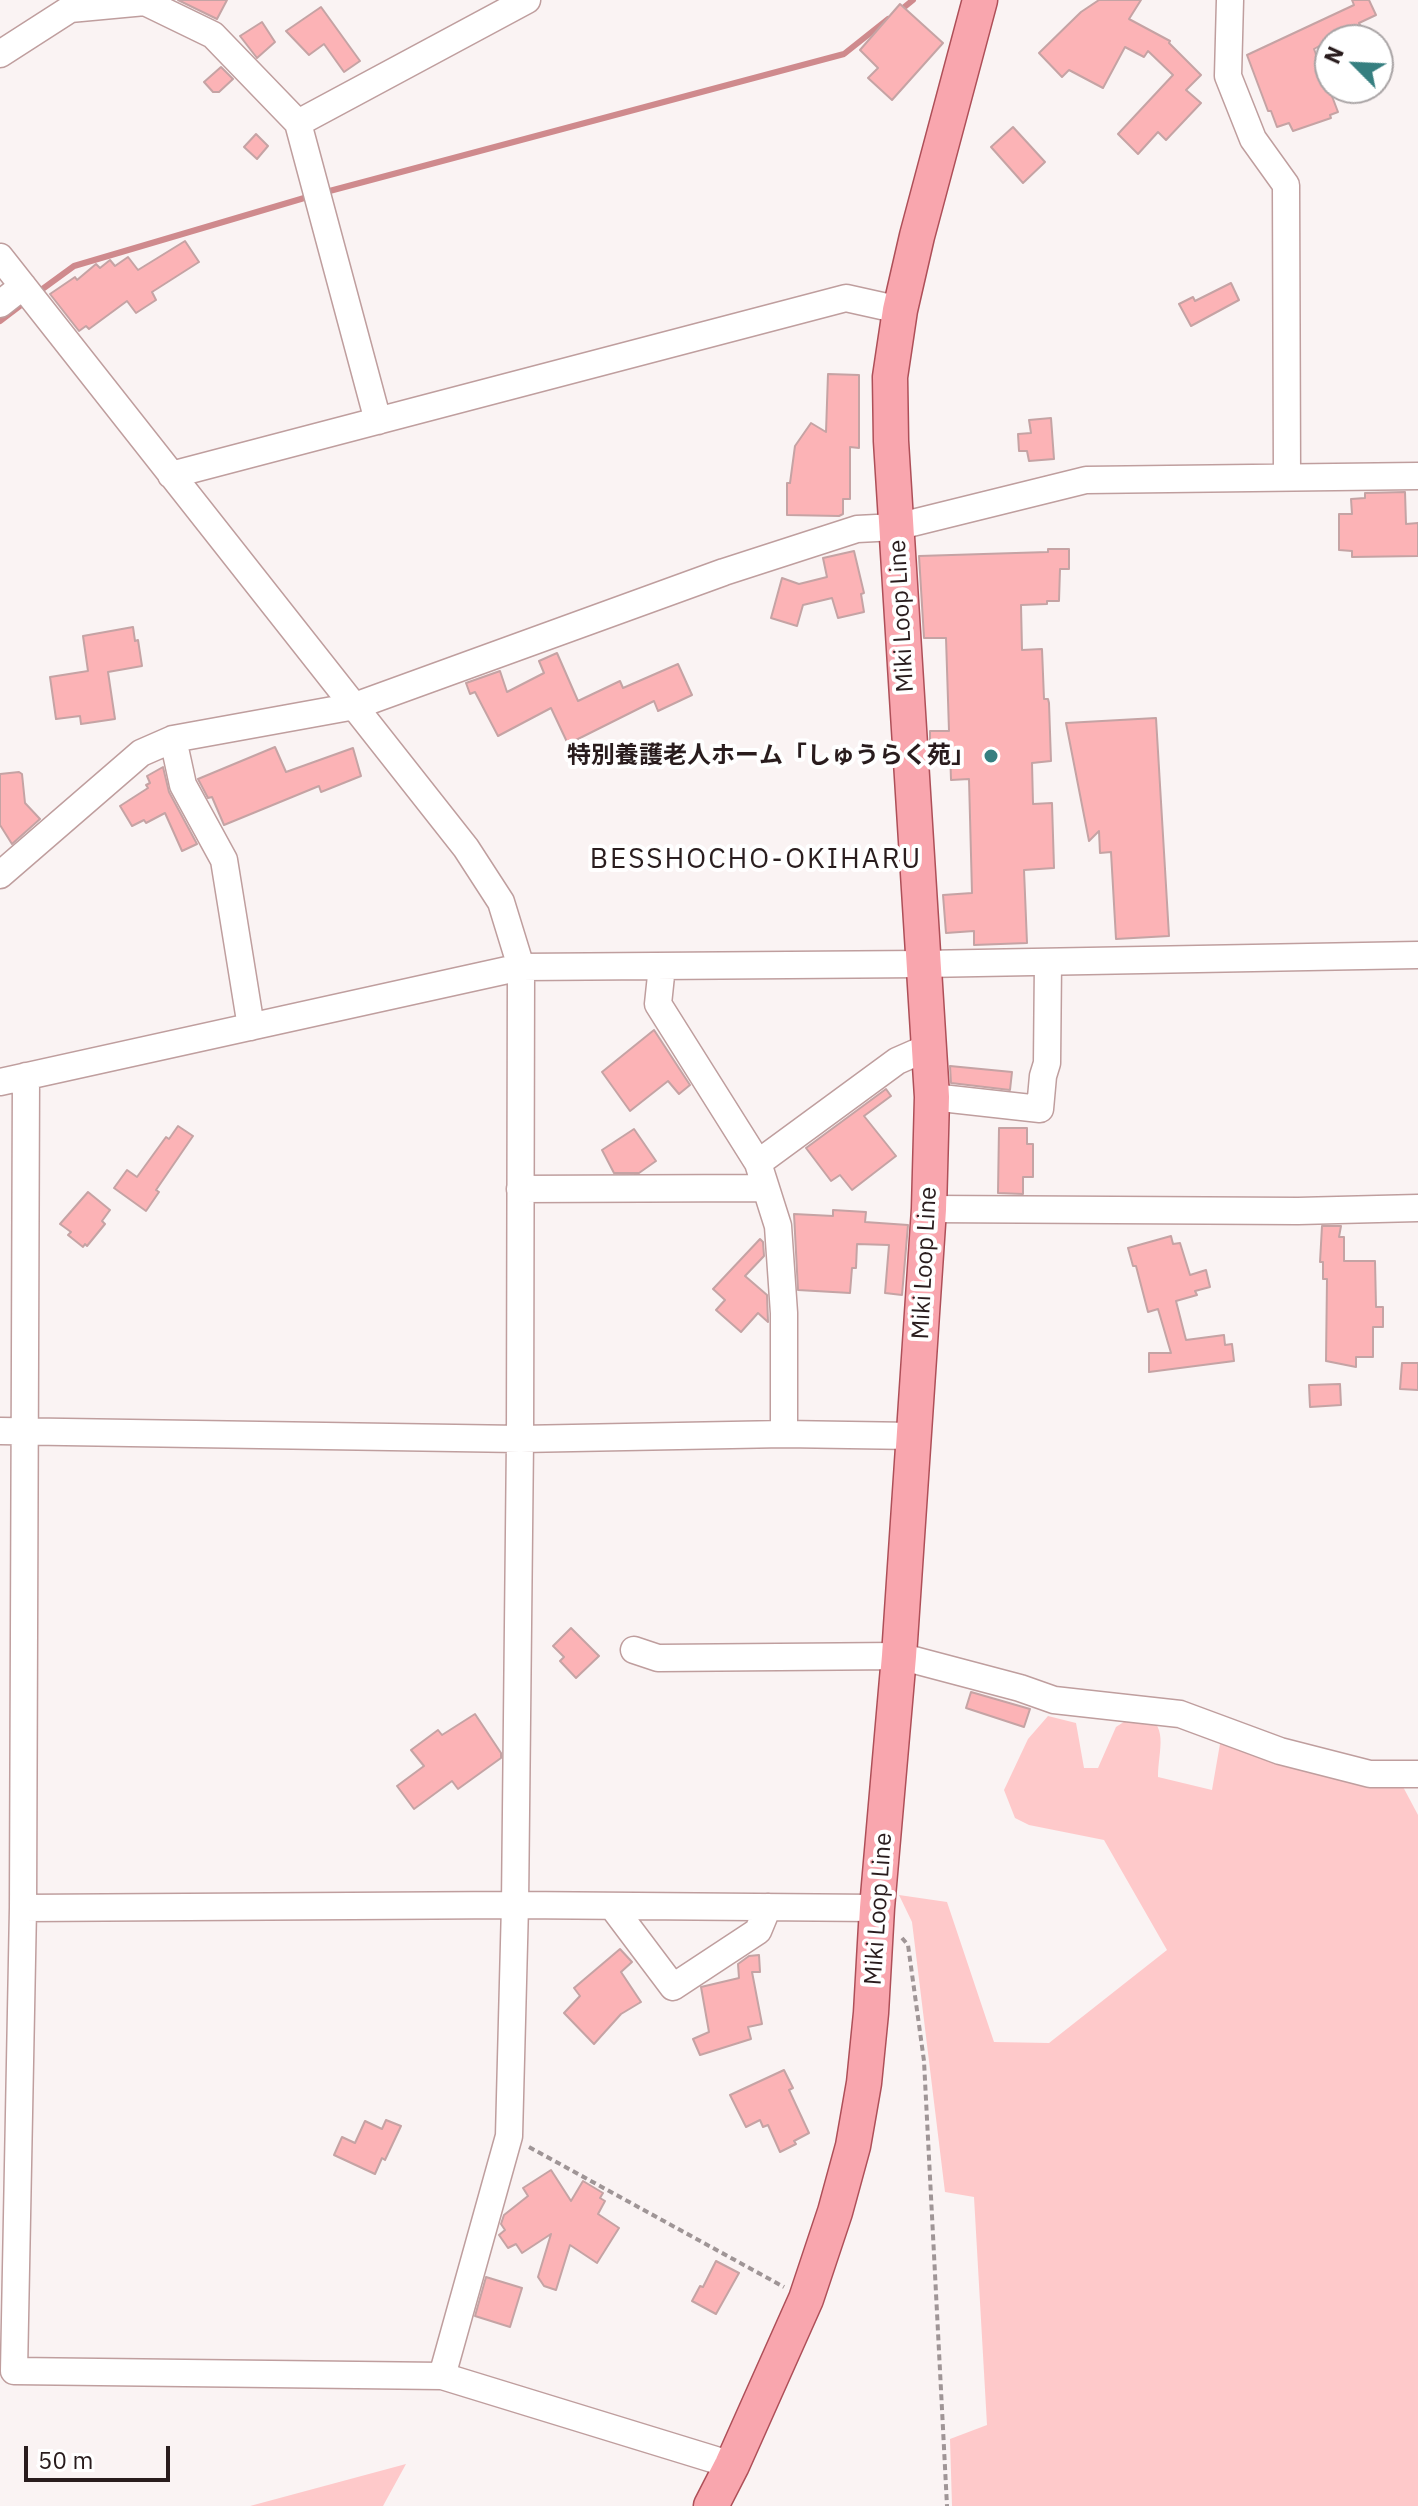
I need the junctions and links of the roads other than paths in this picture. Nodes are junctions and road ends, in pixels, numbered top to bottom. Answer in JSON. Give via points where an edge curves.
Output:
{"nodes":[{"id":1,"x":527,"y":0,"type":"edge"},
{"id":2,"x":980,"y":0,"type":"edge"},
{"id":3,"x":1230,"y":0,"type":"edge"},
{"id":4,"x":0,"y":54,"type":"edge"},
{"id":5,"x":298,"y":123,"type":"junction"},
{"id":6,"x":0,"y":257,"type":"edge"},
{"id":7,"x":23,"y":286,"type":"junction"},
{"id":8,"x":0,"y":304,"type":"edge"},
{"id":9,"x":900,"y":310,"type":"junction"},
{"id":10,"x":378,"y":421,"type":"junction"},
{"id":11,"x":171,"y":475,"type":"junction"},
{"id":12,"x":1287,"y":476,"type":"junction"},
{"id":13,"x":1418,"y":476,"type":"edge"},
{"id":14,"x":896,"y":527,"type":"junction"},
{"id":15,"x":355,"y":706,"type":"junction"},
{"id":16,"x":173,"y":739,"type":"junction"},
{"id":17,"x":0,"y":875,"type":"edge"},
{"id":18,"x":1418,"y":955,"type":"edge"},
{"id":19,"x":1048,"y":962,"type":"junction"},
{"id":20,"x":923,"y":964,"type":"junction"},
{"id":21,"x":662,"y":966,"type":"junction"},
{"id":22,"x":521,"y":967,"type":"junction"},
{"id":23,"x":251,"y":1027,"type":"junction"},
{"id":24,"x":929,"y":1047,"type":"junction"},
{"id":25,"x":26,"y":1076,"type":"junction"},
{"id":26,"x":0,"y":1082,"type":"edge"},
{"id":27,"x":932,"y":1097,"type":"junction"},
{"id":28,"x":762,"y":1176,"type":"junction"},
{"id":29,"x":520,"y":1189,"type":"junction"},
{"id":30,"x":1418,"y":1208,"type":"edge"},
{"id":31,"x":929,"y":1209,"type":"junction"},
{"id":32,"x":13,"y":1432,"type":"edge"},
{"id":33,"x":784,"y":1434,"type":"junction"},
{"id":34,"x":914,"y":1436,"type":"junction"},
{"id":35,"x":520,"y":1439,"type":"junction"},
{"id":36,"x":634,"y":1650,"type":"dead end"},
{"id":37,"x":899,"y":1656,"type":"junction"},
{"id":38,"x":1418,"y":1774,"type":"edge"},
{"id":39,"x":515,"y":1905,"type":"junction"},
{"id":40,"x":612,"y":1906,"type":"junction"},
{"id":41,"x":768,"y":1907,"type":"junction"},
{"id":42,"x":23,"y":1908,"type":"junction"},
{"id":43,"x":877,"y":1908,"type":"junction"},
{"id":44,"x":442,"y":2376,"type":"junction"},
{"id":45,"x":732,"y":2465,"type":"junction"},
{"id":46,"x":711,"y":2506,"type":"edge"}],
"edges":[{"from":1,"to":5,"type":"street"},
{"from":2,"to":9,"type":"main road","name":"Miki Loop Line"},
{"from":3,"to":12,"type":"street","via":[[1228,76],[1253,139],[1286,185]]},
{"from":4,"to":5,"type":"street","via":[[70,9],[145,2],[213,35]]},
{"from":5,"to":10,"type":"street"},
{"from":6,"to":7,"type":"street"},
{"from":7,"to":8,"type":"street"},
{"from":7,"to":11,"type":"street"},
{"from":9,"to":10,"type":"street","via":[[846,298]]},
{"from":9,"to":14,"type":"main road","name":"Miki Loop Line","via":[[890,377]]},
{"from":10,"to":11,"type":"street"},
{"from":11,"to":15,"type":"street"},
{"from":12,"to":13,"type":"street"},
{"from":12,"to":14,"type":"street","via":[[1086,480]]},
{"from":14,"to":15,"type":"street","via":[[857,529],[724,572]]},
{"from":14,"to":20,"type":"main road","name":"Miki Loop Line"},
{"from":15,"to":16,"type":"street"},
{"from":15,"to":22,"type":"street","via":[[466,848],[501,902]]},
{"from":16,"to":17,"type":"street","via":[[141,753]]},
{"from":16,"to":23,"type":"street","via":[[183,785],[224,860]]},
{"from":18,"to":19,"type":"street"},
{"from":19,"to":20,"type":"street"},
{"from":19,"to":27,"type":"street","via":[[1047,1063],[1040,1109]]},
{"from":20,"to":21,"type":"street"},
{"from":20,"to":24,"type":"main road","name":"Miki Loop Line"},
{"from":21,"to":22,"type":"street"},
{"from":21,"to":28,"type":"street","via":[[658,1004]]},
{"from":22,"to":23,"type":"street"},
{"from":22,"to":29,"type":"street"},
{"from":23,"to":25,"type":"street"},
{"from":24,"to":27,"type":"main road","name":"Miki Loop Line"},
{"from":24,"to":28,"type":"street","via":[[897,1061]]},
{"from":25,"to":26,"type":"street"},
{"from":25,"to":32,"type":"street"},
{"from":27,"to":31,"type":"main road","name":"Miki Loop Line"},
{"from":28,"to":29,"type":"street"},
{"from":28,"to":33,"type":"street","via":[[778,1226]]},
{"from":29,"to":35,"type":"street"},
{"from":30,"to":31,"type":"street"},
{"from":31,"to":34,"type":"main road","name":"Miki Loop Line"},
{"from":32,"to":35,"type":"street"},
{"from":32,"to":42,"type":"street"},
{"from":33,"to":34,"type":"street"},
{"from":33,"to":35,"type":"street"},
{"from":34,"to":37,"type":"main road","name":"Miki Loop Line"},
{"from":35,"to":39,"type":"street"},
{"from":36,"to":37,"type":"street","via":[[658,1658]]},
{"from":37,"to":38,"type":"street","via":[[1054,1700],[1180,1714],[1280,1751],[1370,1774]]},
{"from":37,"to":43,"type":"main road","name":"Miki Loop Line"},
{"from":39,"to":40,"type":"street"},
{"from":39,"to":42,"type":"street"},
{"from":39,"to":44,"type":"street","via":[[509,2136]]},
{"from":40,"to":41,"type":"street"},
{"from":40,"to":41,"type":"street","via":[[673,1987],[758,1931]]},
{"from":41,"to":43,"type":"street"},
{"from":42,"to":44,"type":"street","via":[[14,2371]]},
{"from":43,"to":45,"type":"main road","name":"Miki Loop Line","via":[[864,2083],[853,2146],[806,2299]]},
{"from":44,"to":45,"type":"street"},
{"from":45,"to":46,"type":"main road","name":"Miki Loop Line"}]}
